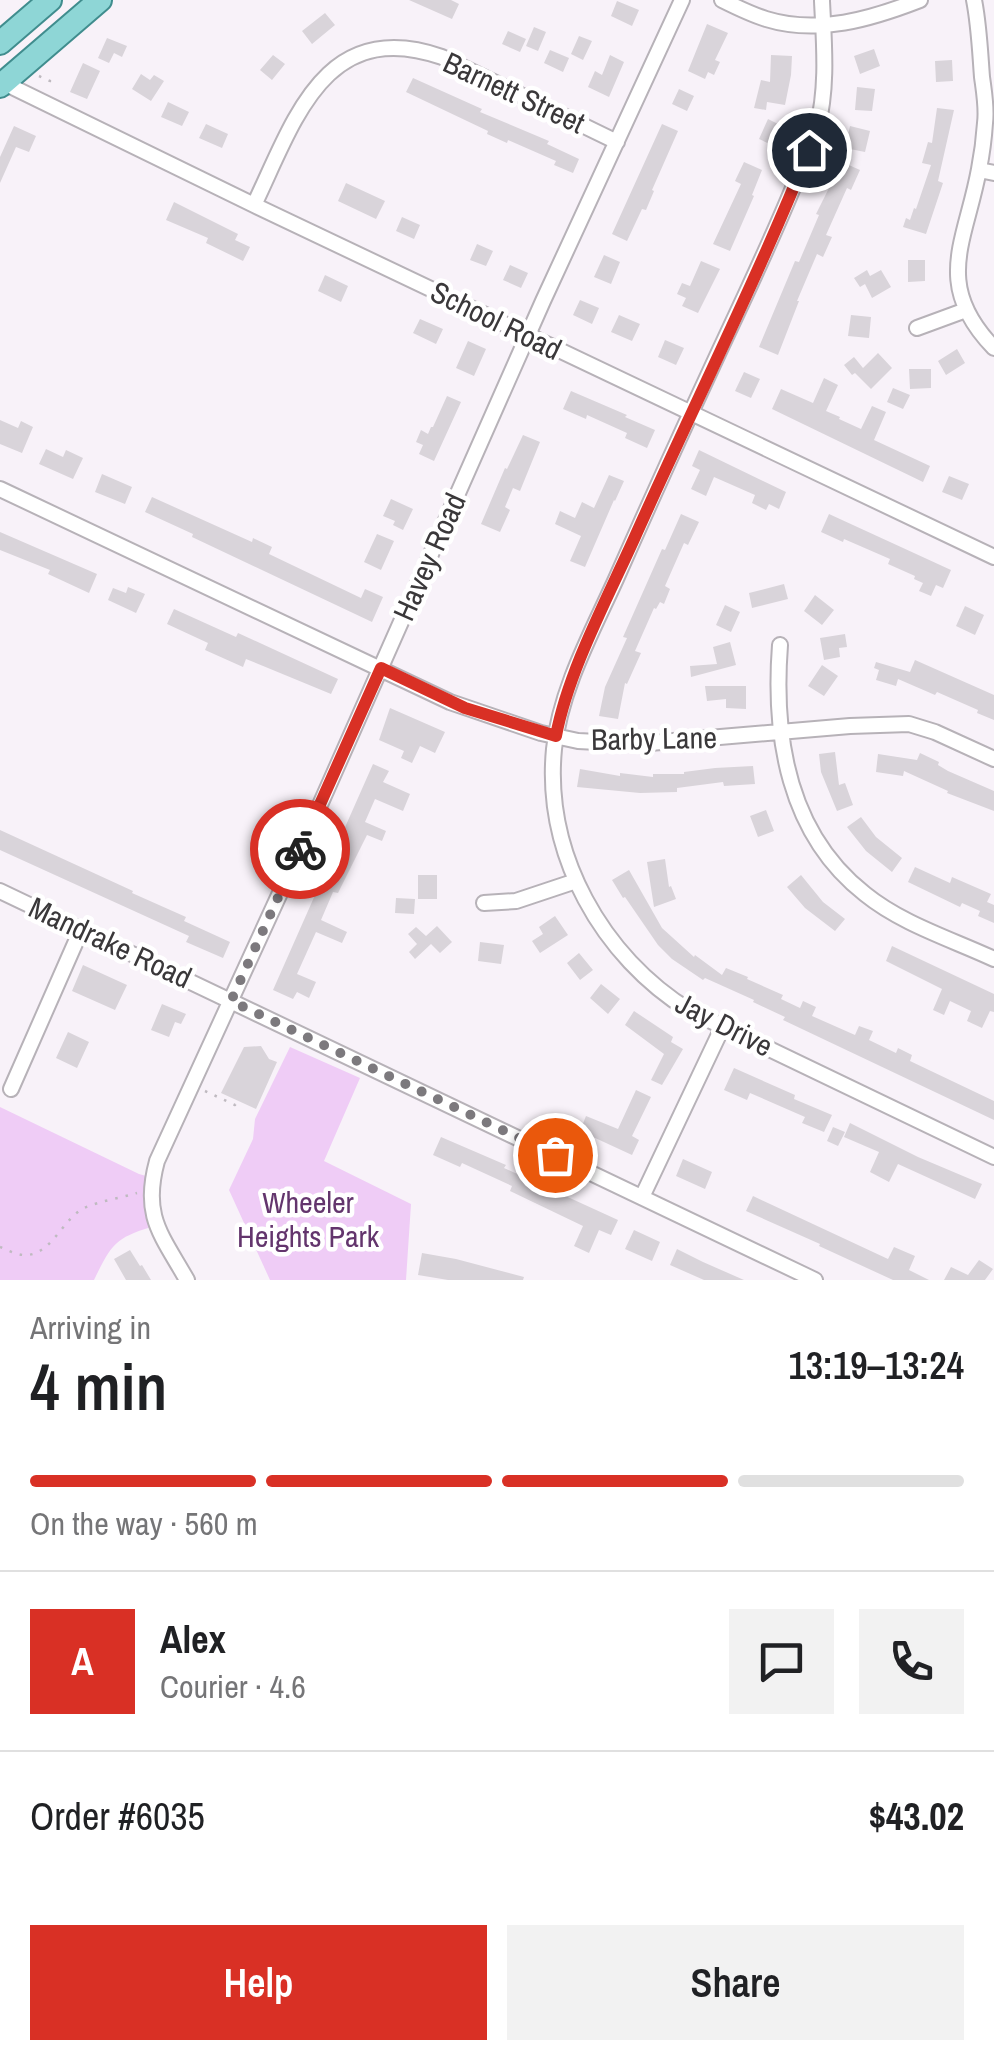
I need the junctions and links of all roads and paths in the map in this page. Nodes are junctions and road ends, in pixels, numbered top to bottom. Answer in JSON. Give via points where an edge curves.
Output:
{"nodes":[{"id":1,"x":50,"y":0,"type":"edge"},
{"id":2,"x":100,"y":0,"type":"edge"},
{"id":3,"x":682,"y":0,"type":"edge"},
{"id":4,"x":722,"y":0,"type":"edge"},
{"id":5,"x":822,"y":0,"type":"edge"},
{"id":6,"x":920,"y":0,"type":"edge"},
{"id":7,"x":974,"y":0,"type":"edge"},
{"id":8,"x":823,"y":25,"type":"junction"},
{"id":9,"x":0,"y":43,"type":"edge"},
{"id":10,"x":36,"y":74,"type":"dead end"},
{"id":11,"x":1,"y":83,"type":"edge"},
{"id":12,"x":47,"y":87,"type":"dead end"},
{"id":13,"x":617,"y":142,"type":"junction"},
{"id":14,"x":987,"y":171,"type":"edge"},
{"id":15,"x":254,"y":205,"type":"junction"},
{"id":16,"x":966,"y":310,"type":"junction"},
{"id":17,"x":917,"y":328,"type":"dead end"},
{"id":18,"x":528,"y":336,"type":"junction"},
{"id":19,"x":994,"y":348,"type":"edge"},
{"id":20,"x":690,"y":413,"type":"junction"},
{"id":21,"x":0,"y":489,"type":"edge"},
{"id":22,"x":994,"y":558,"type":"edge"},
{"id":23,"x":780,"y":645,"type":"dead end"},
{"id":24,"x":381,"y":668,"type":"junction"},
{"id":25,"x":782,"y":732,"type":"junction"},
{"id":26,"x":556,"y":736,"type":"junction"},
{"id":27,"x":994,"y":759,"type":"edge"},
{"id":28,"x":576,"y":881,"type":"junction"},
{"id":29,"x":0,"y":891,"type":"edge"},
{"id":30,"x":484,"y":903,"type":"dead end"},
{"id":31,"x":81,"y":930,"type":"junction"},
{"id":32,"x":994,"y":960,"type":"edge"},
{"id":33,"x":231,"y":1001,"type":"junction"},
{"id":34,"x":723,"y":1026,"type":"junction"},
{"id":35,"x":11,"y":1088,"type":"dead end"},
{"id":36,"x":204,"y":1091,"type":"dead end"},
{"id":37,"x":237,"y":1100,"type":"dead end"},
{"id":38,"x":994,"y":1157,"type":"edge"},
{"id":39,"x":151,"y":1188,"type":"junction"},
{"id":40,"x":642,"y":1197,"type":"junction"},
{"id":41,"x":0,"y":1248,"type":"edge"},
{"id":42,"x":188,"y":1280,"type":"edge"},
{"id":43,"x":815,"y":1280,"type":"edge"}],
"edges":[{"from":1,"to":9,"type":"main road"},
{"from":2,"to":11,"type":"main road"},
{"from":3,"to":13,"type":"street","name":"Havey Road"},
{"from":4,"to":8,"type":"street","via":[[770,20]]},
{"from":5,"to":8,"type":"street","name":"Jay Drive"},
{"from":6,"to":8,"type":"street"},
{"from":7,"to":14,"type":"street"},
{"from":8,"to":20,"type":"street","name":"Jay Drive","via":[[824,94],[813,143]]},
{"from":10,"to":12,"type":"path","via":[[50,81]]},
{"from":11,"to":15,"type":"street","name":"School Road"},
{"from":13,"to":15,"type":"street","name":"Barnett Street","via":[[442,57],[420,50],[360,53],[312,90]]},
{"from":13,"to":18,"type":"street","name":"Havey Road"},
{"from":14,"to":16,"type":"street","via":[[962,231],[956,269]]},
{"from":15,"to":18,"type":"street","name":"School Road"},
{"from":16,"to":17,"type":"street"},
{"from":16,"to":19,"type":"street"},
{"from":18,"to":20,"type":"street","name":"School Road"},
{"from":18,"to":24,"type":"street","name":"Havey Road"},
{"from":20,"to":22,"type":"street","name":"School Road"},
{"from":20,"to":26,"type":"street","name":"Jay Drive","via":[[566,694]]},
{"from":21,"to":24,"type":"street","name":"Barby Lane"},
{"from":23,"to":25,"type":"street"},
{"from":24,"to":26,"type":"street","name":"Barby Lane","via":[[465,708]]},
{"from":24,"to":33,"type":"street","name":"Havey Road"},
{"from":25,"to":26,"type":"street","name":"Barby Lane","via":[[638,744]]},
{"from":25,"to":27,"type":"street","name":"Barby Lane","via":[[909,724]]},
{"from":25,"to":32,"type":"street","via":[[803,817],[853,884],[909,921]]},
{"from":26,"to":28,"type":"street","name":"Jay Drive","via":[[557,824]]},
{"from":28,"to":30,"type":"street"},
{"from":28,"to":34,"type":"street","name":"Jay Drive","via":[[632,965],[665,996]]},
{"from":29,"to":31,"type":"street","name":"Mandrake Road"},
{"from":31,"to":33,"type":"street","name":"Mandrake Road"},
{"from":31,"to":35,"type":"street"},
{"from":33,"to":39,"type":"street","name":"Havey Road"},
{"from":33,"to":40,"type":"street","name":"Mandrake Road"},
{"from":34,"to":38,"type":"street","name":"Jay Drive"},
{"from":34,"to":40,"type":"street"},
{"from":36,"to":37,"type":"path","via":[[234,1105]]},
{"from":39,"to":41,"type":"path","via":[[85,1208],[36,1253]]},
{"from":39,"to":42,"type":"street","via":[[157,1225]]},
{"from":40,"to":43,"type":"street","name":"Mandrake Road"}]}
